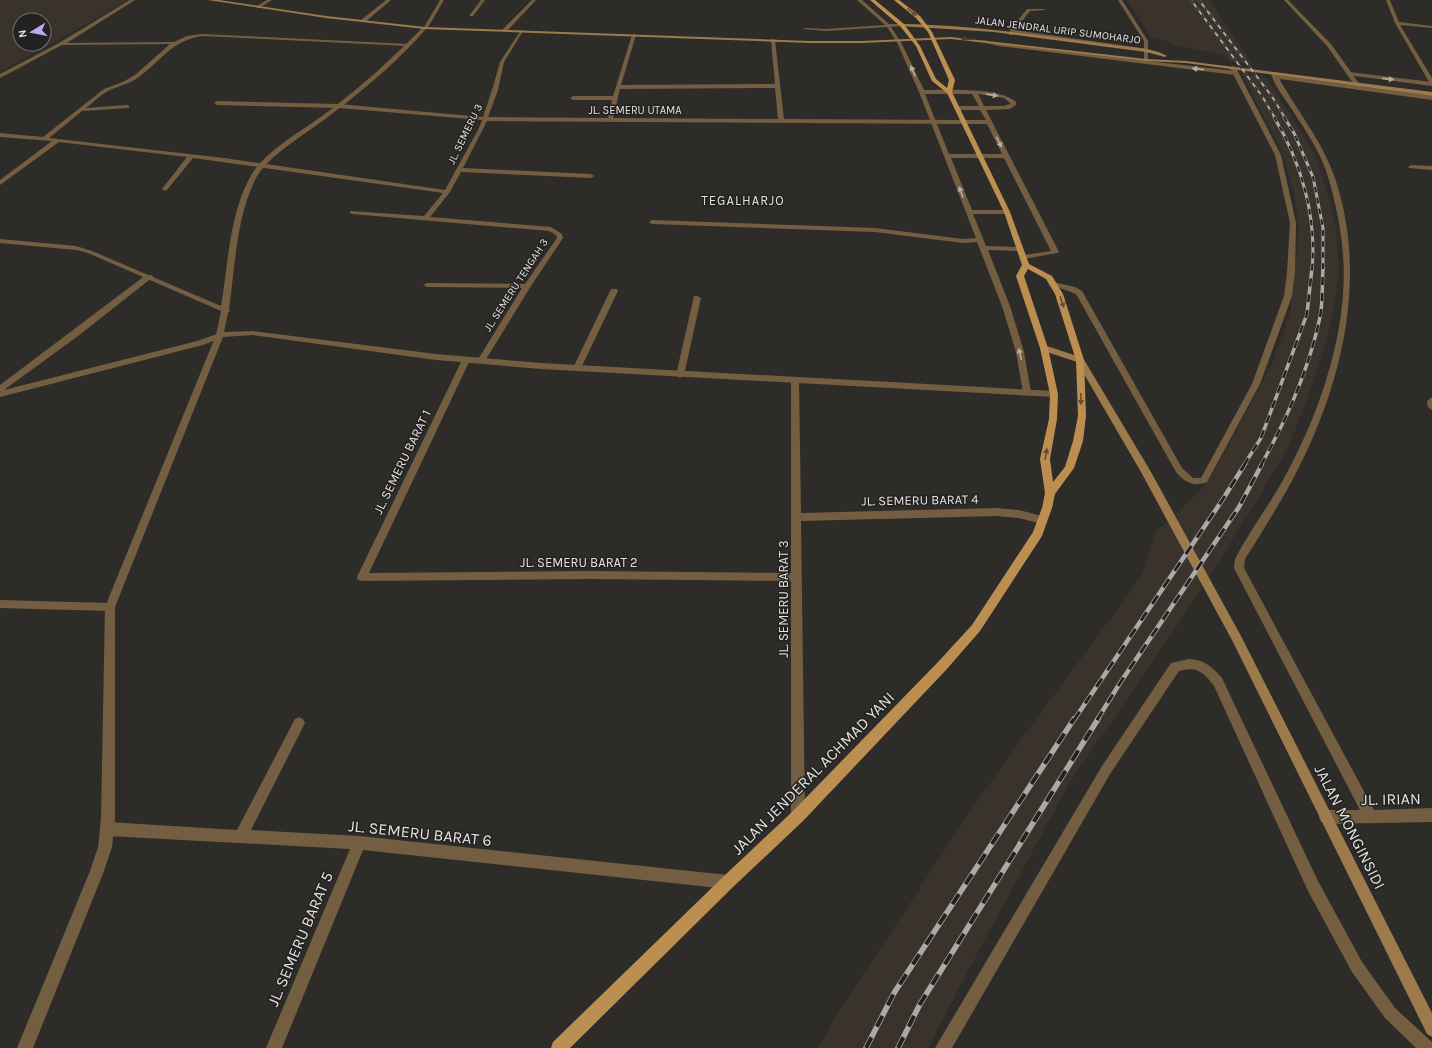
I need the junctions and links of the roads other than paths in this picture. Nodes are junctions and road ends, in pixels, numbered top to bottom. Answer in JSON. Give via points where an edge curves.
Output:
{"nodes":[{"id":1,"x":133,"y":0,"type":"edge"},
{"id":2,"x":210,"y":0,"type":"edge"},
{"id":3,"x":270,"y":0,"type":"edge"},
{"id":4,"x":389,"y":0,"type":"edge"},
{"id":5,"x":442,"y":0,"type":"edge"},
{"id":6,"x":483,"y":0,"type":"edge"},
{"id":7,"x":534,"y":0,"type":"edge"},
{"id":8,"x":859,"y":0,"type":"edge"},
{"id":9,"x":872,"y":0,"type":"edge"},
{"id":10,"x":896,"y":0,"type":"edge"},
{"id":11,"x":1120,"y":0,"type":"edge"},
{"id":12,"x":1286,"y":0,"type":"edge"},
{"id":13,"x":1388,"y":0,"type":"edge"},
{"id":14,"x":256,"y":7,"type":"junction"},
{"id":15,"x":1044,"y":10,"type":"dead end"},
{"id":16,"x":471,"y":15,"type":"dead end"},
{"id":17,"x":363,"y":21,"type":"junction"},
{"id":18,"x":1397,"y":23,"type":"junction"},
{"id":19,"x":902,"y":25,"type":"junction"},
{"id":20,"x":926,"y":25,"type":"junction"},
{"id":21,"x":888,"y":26,"type":"junction"},
{"id":22,"x":1432,"y":27,"type":"edge"},
{"id":23,"x":425,"y":28,"type":"junction"},
{"id":24,"x":805,"y":29,"type":"dead end"},
{"id":25,"x":505,"y":30,"type":"junction"},
{"id":26,"x":521,"y":31,"type":"junction"},
{"id":27,"x":1012,"y":32,"type":"junction"},
{"id":28,"x":634,"y":35,"type":"junction"},
{"id":29,"x":933,"y":38,"type":"junction"},
{"id":30,"x":913,"y":39,"type":"junction"},
{"id":31,"x":773,"y":40,"type":"junction"},
{"id":32,"x":898,"y":40,"type":"junction"},
{"id":33,"x":980,"y":41,"type":"joint"},
{"id":34,"x":1086,"y":42,"type":"junction"},
{"id":35,"x":175,"y":43,"type":"junction"},
{"id":36,"x":61,"y":44,"type":"junction"},
{"id":37,"x":408,"y":45,"type":"junction"},
{"id":38,"x":1146,"y":50,"type":"junction"},
{"id":39,"x":1083,"y":54,"type":"junction"},
{"id":40,"x":1146,"y":61,"type":"junction"},
{"id":41,"x":1186,"y":62,"type":"junction"},
{"id":42,"x":1235,"y":70,"type":"junction"},
{"id":43,"x":1349,"y":74,"type":"junction"},
{"id":44,"x":1274,"y":75,"type":"junction"},
{"id":45,"x":0,"y":76,"type":"edge"},
{"id":46,"x":1311,"y":80,"type":"junction"},
{"id":47,"x":1432,"y":83,"type":"edge"},
{"id":48,"x":1356,"y":84,"type":"junction"},
{"id":49,"x":778,"y":86,"type":"junction"},
{"id":50,"x":618,"y":87,"type":"junction"},
{"id":51,"x":1360,"y":88,"type":"junction"},
{"id":52,"x":922,"y":92,"type":"junction"},
{"id":53,"x":949,"y":92,"type":"junction"},
{"id":54,"x":974,"y":92,"type":"junction"},
{"id":55,"x":1432,"y":94,"type":"edge"},
{"id":56,"x":573,"y":98,"type":"dead end"},
{"id":57,"x":615,"y":98,"type":"junction"},
{"id":58,"x":1432,"y":98,"type":"edge"},
{"id":59,"x":217,"y":103,"type":"dead end"},
{"id":60,"x":127,"y":107,"type":"dead end"},
{"id":61,"x":337,"y":107,"type":"junction"},
{"id":62,"x":957,"y":108,"type":"junction"},
{"id":63,"x":982,"y":108,"type":"junction"},
{"id":64,"x":83,"y":110,"type":"junction"},
{"id":65,"x":486,"y":119,"type":"junction"},
{"id":66,"x":610,"y":120,"type":"junction"},
{"id":67,"x":781,"y":121,"type":"junction"},
{"id":68,"x":933,"y":122,"type":"junction"},
{"id":69,"x":964,"y":122,"type":"junction"},
{"id":70,"x":989,"y":122,"type":"junction"},
{"id":71,"x":0,"y":135,"type":"edge"},
{"id":72,"x":44,"y":139,"type":"junction"},
{"id":73,"x":58,"y":140,"type":"junction"},
{"id":74,"x":191,"y":156,"type":"junction"},
{"id":75,"x":947,"y":156,"type":"junction"},
{"id":76,"x":979,"y":156,"type":"junction"},
{"id":77,"x":1006,"y":156,"type":"junction"},
{"id":78,"x":262,"y":164,"type":"junction"},
{"id":79,"x":1411,"y":167,"type":"dead end"},
{"id":80,"x":1432,"y":168,"type":"edge"},
{"id":81,"x":460,"y":170,"type":"junction"},
{"id":82,"x":591,"y":176,"type":"dead end"},
{"id":83,"x":0,"y":183,"type":"edge"},
{"id":84,"x":165,"y":189,"type":"dead end"},
{"id":85,"x":447,"y":192,"type":"junction"},
{"id":86,"x":352,"y":212,"type":"dead end"},
{"id":87,"x":969,"y":212,"type":"junction"},
{"id":88,"x":1007,"y":212,"type":"junction"},
{"id":89,"x":425,"y":219,"type":"junction"},
{"id":90,"x":652,"y":222,"type":"dead end"},
{"id":91,"x":980,"y":240,"type":"junction"},
{"id":92,"x":0,"y":241,"type":"edge"},
{"id":93,"x":984,"y":248,"type":"junction"},
{"id":94,"x":1020,"y":249,"type":"junction"},
{"id":95,"x":1025,"y":261,"type":"junction"},
{"id":96,"x":149,"y":277,"type":"junction"},
{"id":97,"x":427,"y":284,"type":"dead end"},
{"id":98,"x":1052,"y":284,"type":"junction"},
{"id":99,"x":527,"y":286,"type":"junction"},
{"id":100,"x":614,"y":291,"type":"dead end"},
{"id":101,"x":697,"y":298,"type":"dead end"},
{"id":102,"x":226,"y":311,"type":"junction"},
{"id":103,"x":220,"y":335,"type":"junction"},
{"id":104,"x":1044,"y":348,"type":"junction"},
{"id":105,"x":466,"y":360,"type":"junction"},
{"id":106,"x":1080,"y":360,"type":"junction"},
{"id":107,"x":481,"y":361,"type":"junction"},
{"id":108,"x":577,"y":368,"type":"junction"},
{"id":109,"x":680,"y":375,"type":"junction"},
{"id":110,"x":795,"y":381,"type":"junction"},
{"id":111,"x":0,"y":389,"type":"edge"},
{"id":112,"x":1027,"y":392,"type":"junction"},
{"id":113,"x":0,"y":394,"type":"edge"},
{"id":114,"x":1054,"y":394,"type":"junction"},
{"id":115,"x":1432,"y":400,"type":"edge"},
{"id":116,"x":1432,"y":406,"type":"edge"},
{"id":117,"x":1050,"y":493,"type":"junction"},
{"id":118,"x":797,"y":516,"type":"junction"},
{"id":119,"x":1042,"y":520,"type":"junction"},
{"id":120,"x":362,"y":576,"type":"joint"},
{"id":121,"x":797,"y":577,"type":"junction"},
{"id":122,"x":0,"y":604,"type":"edge"},
{"id":123,"x":110,"y":607,"type":"junction"},
{"id":124,"x":300,"y":723,"type":"dead end"},
{"id":125,"x":1432,"y":815,"type":"edge"},
{"id":126,"x":798,"y":816,"type":"junction"},
{"id":127,"x":1370,"y":816,"type":"junction"},
{"id":128,"x":1326,"y":817,"type":"junction"},
{"id":129,"x":108,"y":829,"type":"junction"},
{"id":130,"x":241,"y":836,"type":"junction"},
{"id":131,"x":359,"y":843,"type":"junction"},
{"id":132,"x":728,"y":882,"type":"junction"},
{"id":133,"x":1432,"y":1030,"type":"edge"},
{"id":134,"x":25,"y":1048,"type":"edge"},
{"id":135,"x":274,"y":1048,"type":"edge"},
{"id":136,"x":559,"y":1048,"type":"edge"},
{"id":137,"x":943,"y":1048,"type":"edge"},
{"id":138,"x":1427,"y":1048,"type":"edge"}],
"edges":[{"from":1,"to":36,"type":"street"},
{"from":2,"to":14,"type":"main road","name":"JALAN JENDRAL URIP SUMOHARJO"},
{"from":3,"to":14,"type":"street"},
{"from":4,"to":17,"type":"street"},
{"from":5,"to":23,"type":"street"},
{"from":6,"to":16,"type":"street"},
{"from":7,"to":25,"type":"street"},
{"from":8,"to":21,"type":"street"},
{"from":9,"to":19,"type":"main road"},
{"from":10,"to":20,"type":"main road","one_way":true},
{"from":11,"to":38,"type":"street","via":[[1146,41]]},
{"from":12,"to":43,"type":"street","via":[[1329,45]]},
{"from":13,"to":18,"type":"street"},
{"from":14,"to":17,"type":"main road","name":"JALAN JENDRAL URIP SUMOHARJO"},
{"from":15,"to":27,"type":"street","via":[[1029,10]]},
{"from":17,"to":23,"type":"main road","name":"JALAN JENDRAL URIP SUMOHARJO"},
{"from":18,"to":22,"type":"street"},
{"from":18,"to":47,"type":"street"},
{"from":19,"to":20,"type":"main road","name":"JALAN JENDRAL URIP SUMOHARJO"},
{"from":19,"to":21,"type":"street"},
{"from":19,"to":30,"type":"main road"},
{"from":20,"to":27,"type":"main road","name":"JALAN JENDRAL URIP SUMOHARJO"},
{"from":20,"to":29,"type":"main road"},
{"from":21,"to":24,"type":"street"},
{"from":21,"to":32,"type":"street"},
{"from":23,"to":25,"type":"main road","name":"JALAN JENDRAL URIP SUMOHARJO"},
{"from":23,"to":37,"type":"street"},
{"from":25,"to":26,"type":"main road","name":"JALAN JENDRAL URIP SUMOHARJO"},
{"from":26,"to":28,"type":"main road","name":"JALAN JENDRAL URIP SUMOHARJO"},
{"from":26,"to":65,"type":"street","name":"JL. SEMERU 3","via":[[501,66]]},
{"from":27,"to":34,"type":"main road","name":"JALAN JENDRAL URIP SUMOHARJO"},
{"from":28,"to":31,"type":"main road","name":"JALAN JENDRAL URIP SUMOHARJO"},
{"from":28,"to":50,"type":"street"},
{"from":29,"to":30,"type":"main road","name":"JALAN JENDRAL URIP SUMOHARJO"},
{"from":33,"to":29,"type":"main road","name":"JALAN JENDRAL URIP SUMOHARJO","one_way":true},
{"from":29,"to":53,"type":"main road","via":[[952,80]]},
{"from":30,"to":32,"type":"main road","name":"JALAN JENDRAL URIP SUMOHARJO"},
{"from":30,"to":53,"type":"main road","via":[[934,80]]},
{"from":31,"to":32,"type":"main road","name":"JALAN JENDRAL URIP SUMOHARJO"},
{"from":31,"to":49,"type":"street"},
{"from":52,"to":32,"type":"street","one_way":true},
{"from":33,"to":39,"type":"street"},
{"from":34,"to":38,"type":"main road","name":"JALAN JENDRAL URIP SUMOHARJO"},
{"from":34,"to":39,"type":"main road"},
{"from":35,"to":36,"type":"street"},
{"from":35,"to":37,"type":"street","via":[[202,35]]},
{"from":35,"to":64,"type":"street","via":[[136,76],[106,90]]},
{"from":36,"to":45,"type":"street"},
{"from":37,"to":61,"type":"street"},
{"from":38,"to":40,"type":"street"},
{"from":38,"to":41,"type":"main road","name":"JALAN JENDRAL URIP SUMOHARJO"},
{"from":39,"to":40,"type":"street"},
{"from":40,"to":41,"type":"main road","name":"JALAN JENDRAL URIP SUMOHARJO"},
{"from":42,"to":40,"type":"street","one_way":true},
{"from":41,"to":42,"type":"main road","name":"JALAN JENDRAL URIP SUMOHARJO"},
{"from":42,"to":44,"type":"main road","name":"JALAN JENDRAL URIP SUMOHARJO"},
{"from":42,"to":98,"type":"street","via":[[1278,155],[1284,175],[1293,223],[1291,272],[1288,296],[1256,384],[1204,480],[1193,482],[1182,474],[1079,294],[1072,289]]},
{"from":43,"to":47,"type":"street","one_way":true},
{"from":43,"to":48,"type":"street"},
{"from":44,"to":46,"type":"street"},
{"from":44,"to":127,"type":"street","via":[[1332,178],[1342,213],[1347,245],[1346,298],[1331,377],[1314,424],[1287,480],[1240,559],[1239,568]]},
{"from":46,"to":48,"type":"main road"},
{"from":46,"to":51,"type":"street"},
{"from":48,"to":51,"type":"street"},
{"from":48,"to":55,"type":"main road"},
{"from":49,"to":50,"type":"street"},
{"from":49,"to":67,"type":"street"},
{"from":50,"to":57,"type":"street"},
{"from":51,"to":58,"type":"street"},
{"from":52,"to":53,"type":"street"},
{"from":52,"to":68,"type":"street"},
{"from":53,"to":54,"type":"street"},
{"from":53,"to":62,"type":"main road"},
{"from":54,"to":63,"type":"street"},
{"from":54,"to":63,"type":"street","one_way":true,"via":[[1006,97],[1013,102],[1010,108]]},
{"from":56,"to":57,"type":"street"},
{"from":57,"to":66,"type":"street"},
{"from":59,"to":61,"type":"street","name":"JL. SEMERU UTAMA"},
{"from":60,"to":64,"type":"street"},
{"from":61,"to":65,"type":"street","name":"JL. SEMERU UTAMA"},
{"from":61,"to":78,"type":"street"},
{"from":62,"to":63,"type":"street"},
{"from":62,"to":69,"type":"main road"},
{"from":63,"to":70,"type":"street"},
{"from":64,"to":72,"type":"street"},
{"from":65,"to":66,"type":"street","name":"JL. SEMERU UTAMA"},
{"from":65,"to":81,"type":"street","name":"JL. SEMERU 3"},
{"from":66,"to":67,"type":"street","name":"JL. SEMERU UTAMA"},
{"from":67,"to":68,"type":"street","name":"JL. SEMERU UTAMA"},
{"from":68,"to":69,"type":"street","name":"JL. SEMERU UTAMA"},
{"from":68,"to":75,"type":"street"},
{"from":69,"to":70,"type":"street","name":"JL. SEMERU UTAMA"},
{"from":69,"to":76,"type":"main road"},
{"from":70,"to":77,"type":"street","one_way":true},
{"from":71,"to":72,"type":"street"},
{"from":72,"to":73,"type":"street"},
{"from":73,"to":74,"type":"street"},
{"from":73,"to":83,"type":"street"},
{"from":74,"to":78,"type":"street"},
{"from":74,"to":84,"type":"street"},
{"from":75,"to":76,"type":"street"},
{"from":87,"to":75,"type":"street","one_way":true},
{"from":76,"to":77,"type":"street"},
{"from":76,"to":88,"type":"main road"},
{"from":77,"to":95,"type":"street","via":[[1055,252]]},
{"from":78,"to":85,"type":"street"},
{"from":78,"to":102,"type":"street","via":[[243,203]]},
{"from":79,"to":80,"type":"street"},
{"from":81,"to":82,"type":"street"},
{"from":81,"to":85,"type":"street","name":"JL. SEMERU 3"},
{"from":85,"to":89,"type":"street","name":"JL. SEMERU 3"},
{"from":86,"to":89,"type":"street"},
{"from":87,"to":88,"type":"street"},
{"from":87,"to":91,"type":"street"},
{"from":88,"to":94,"type":"main road"},
{"from":89,"to":99,"type":"street","name":"JL. SEMERU TENGAH 3","via":[[556,231],[560,238]]},
{"from":90,"to":91,"type":"street","via":[[875,230],[963,241]]},
{"from":91,"to":93,"type":"street"},
{"from":92,"to":96,"type":"street","via":[[76,248]]},
{"from":93,"to":94,"type":"street"},
{"from":112,"to":93,"type":"street","one_way":true,"via":[[1020,352]]},
{"from":94,"to":95,"type":"main road"},
{"from":95,"to":98,"type":"main road"},
{"from":95,"to":104,"type":"main road","name":"JALAN JENDERAL ACHMAD YANI","via":[[1020,276]]},
{"from":96,"to":102,"type":"street"},
{"from":96,"to":111,"type":"street"},
{"from":97,"to":99,"type":"street"},
{"from":98,"to":106,"type":"main road","name":"JALAN JENDERAL ACHMAD YANI","one_way":true,"via":[[1059,294]]},
{"from":99,"to":107,"type":"street","name":"JL. SEMERU TENGAH 3"},
{"from":100,"to":108,"type":"street"},
{"from":101,"to":109,"type":"street"},
{"from":102,"to":103,"type":"street"},
{"from":103,"to":105,"type":"street","via":[[253,333]]},
{"from":103,"to":113,"type":"street","via":[[200,343]]},
{"from":103,"to":123,"type":"street"},
{"from":104,"to":106,"type":"main road"},
{"from":104,"to":114,"type":"main road","name":"JALAN JENDERAL ACHMAD YANI"},
{"from":105,"to":107,"type":"street"},
{"from":105,"to":120,"type":"street","name":"JL. SEMERU BARAT 1"},
{"from":106,"to":117,"type":"main road","name":"JALAN JENDERAL ACHMAD YANI","one_way":true,"via":[[1082,416],[1078,440],[1069,468]]},
{"from":106,"to":128,"type":"main road","name":"JALAN MONGINSIDI","via":[[1146,472],[1237,640]]},
{"from":107,"to":108,"type":"street"},
{"from":108,"to":109,"type":"street"},
{"from":109,"to":110,"type":"street"},
{"from":110,"to":112,"type":"street"},
{"from":110,"to":118,"type":"street","name":"JL. SEMERU BARAT 3"},
{"from":112,"to":114,"type":"street"},
{"from":117,"to":114,"type":"main road","name":"JALAN JENDERAL ACHMAD YANI","one_way":true,"via":[[1045,460],[1054,419]]},
{"from":115,"to":116,"type":"street"},
{"from":117,"to":119,"type":"main road","name":"JALAN JENDERAL ACHMAD YANI"},
{"from":118,"to":119,"type":"street","name":"JL. SEMERU BARAT 4","via":[[997,512]]},
{"from":118,"to":121,"type":"street","name":"JL. SEMERU BARAT 3"},
{"from":119,"to":126,"type":"main road","name":"JALAN JENDERAL ACHMAD YANI","via":[[1038,533],[976,628]]},
{"from":120,"to":121,"type":"street","name":"JL. SEMERU BARAT 2"},
{"from":121,"to":126,"type":"street","name":"JL. SEMERU BARAT 3"},
{"from":122,"to":123,"type":"street"},
{"from":123,"to":129,"type":"street"},
{"from":124,"to":130,"type":"street"},
{"from":125,"to":127,"type":"street","name":"JL. IRIAN"},
{"from":126,"to":132,"type":"main road","name":"JALAN JENDERAL ACHMAD YANI"},
{"from":127,"to":128,"type":"street","name":"JL. IRIAN"},
{"from":128,"to":133,"type":"main road","name":"JALAN MONGINSIDI"},
{"from":129,"to":130,"type":"street","name":"JL. SEMERU BARAT 6"},
{"from":129,"to":134,"type":"street","via":[[97,871]]},
{"from":130,"to":131,"type":"street","name":"JL. SEMERU BARAT 6"},
{"from":131,"to":132,"type":"street","name":"JL. SEMERU BARAT 6"},
{"from":131,"to":135,"type":"street","name":"JL. SEMERU BARAT 5"},
{"from":132,"to":136,"type":"main road","name":"JALAN JENDERAL ACHMAD YANI"},
{"from":137,"to":138,"type":"street","via":[[1106,770],[1176,667],[1187,663],[1197,664],[1209,670],[1218,682],[1313,886],[1356,967],[1390,1013]]}]}
